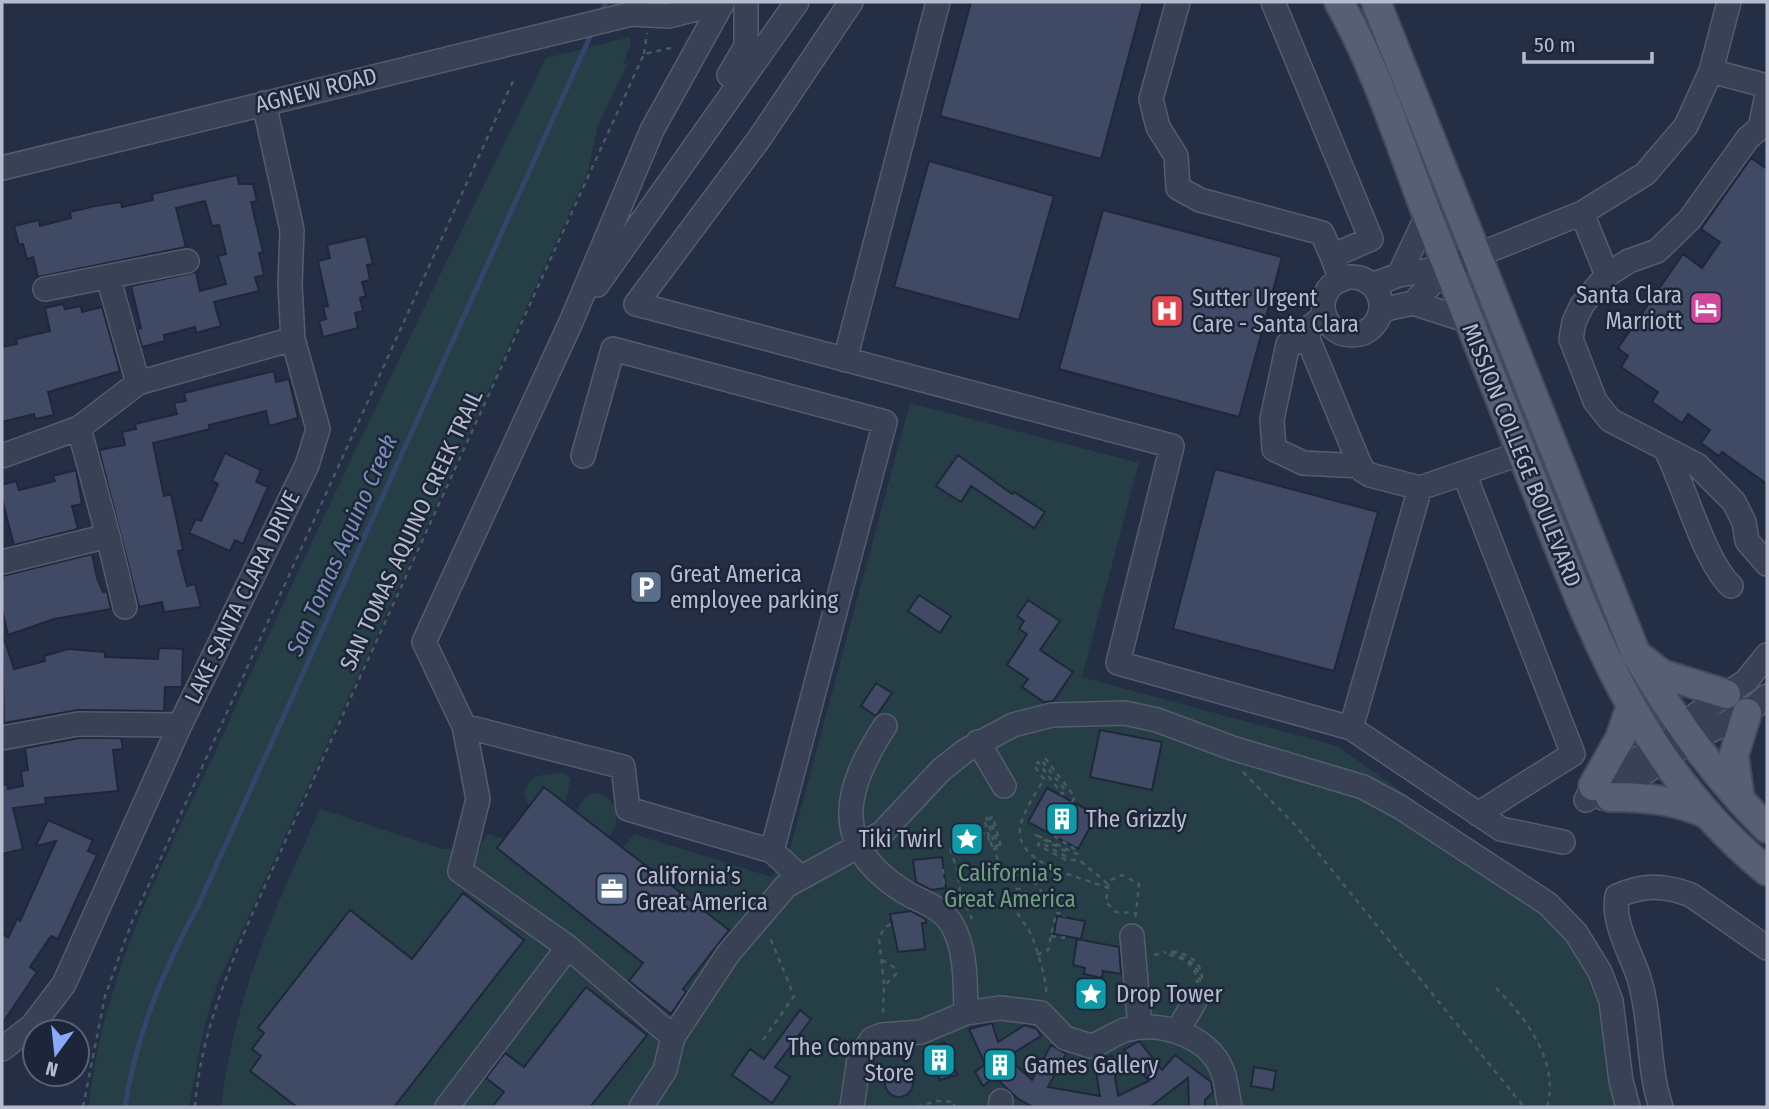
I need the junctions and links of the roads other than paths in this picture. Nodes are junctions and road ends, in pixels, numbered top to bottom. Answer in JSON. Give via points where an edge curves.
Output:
{"nodes":[{"id":1,"x":723,"y":2,"type":"edge"},
{"id":2,"x":746,"y":2,"type":"edge"},
{"id":3,"x":797,"y":2,"type":"edge"},
{"id":4,"x":851,"y":2,"type":"edge"},
{"id":5,"x":938,"y":2,"type":"edge"},
{"id":6,"x":1178,"y":2,"type":"edge"},
{"id":7,"x":1273,"y":2,"type":"edge"},
{"id":8,"x":1339,"y":2,"type":"edge"},
{"id":9,"x":1376,"y":2,"type":"edge"},
{"id":10,"x":1729,"y":2,"type":"edge"},
{"id":11,"x":637,"y":8,"type":"edge"},
{"id":12,"x":669,"y":16,"type":"junction"},
{"id":13,"x":691,"y":62,"type":"junction"},
{"id":14,"x":1711,"y":71,"type":"junction"},
{"id":15,"x":1767,"y":86,"type":"edge"},
{"id":16,"x":1767,"y":95,"type":"edge"},
{"id":17,"x":264,"y":103,"type":"junction"},
{"id":18,"x":2,"y":168,"type":"edge"},
{"id":19,"x":664,"y":190,"type":"junction"},
{"id":20,"x":1582,"y":213,"type":"junction"},
{"id":21,"x":1427,"y":216,"type":"junction"},
{"id":22,"x":1476,"y":255,"type":"junction"},
{"id":23,"x":1332,"y":256,"type":"junction"},
{"id":24,"x":187,"y":261,"type":"dead end"},
{"id":25,"x":1448,"y":267,"type":"junction"},
{"id":26,"x":1399,"y":275,"type":"junction"},
{"id":27,"x":1607,"y":275,"type":"junction"},
{"id":28,"x":108,"y":276,"type":"junction"},
{"id":29,"x":1341,"y":279,"type":"junction"},
{"id":30,"x":1372,"y":285,"type":"junction"},
{"id":31,"x":45,"y":289,"type":"dead end"},
{"id":32,"x":1413,"y":303,"type":"junction"},
{"id":33,"x":1381,"y":310,"type":"junction"},
{"id":34,"x":1324,"y":316,"type":"junction"},
{"id":35,"x":1469,"y":321,"type":"junction"},
{"id":36,"x":571,"y":322,"type":"junction"},
{"id":37,"x":293,"y":339,"type":"junction"},
{"id":38,"x":1308,"y":339,"type":"junction"},
{"id":39,"x":845,"y":360,"type":"junction"},
{"id":40,"x":138,"y":383,"type":"junction"},
{"id":41,"x":79,"y":428,"type":"junction"},
{"id":42,"x":1667,"y":450,"type":"junction"},
{"id":43,"x":1521,"y":453,"type":"junction"},
{"id":44,"x":2,"y":456,"type":"edge"},
{"id":45,"x":583,"y":456,"type":"dead end"},
{"id":46,"x":1361,"y":466,"type":"junction"},
{"id":47,"x":1464,"y":473,"type":"junction"},
{"id":48,"x":1420,"y":488,"type":"junction"},
{"id":49,"x":108,"y":536,"type":"junction"},
{"id":50,"x":1761,"y":559,"type":"edge"},
{"id":51,"x":2,"y":562,"type":"edge"},
{"id":52,"x":1731,"y":586,"type":"dead end"},
{"id":53,"x":125,"y":607,"type":"dead end"},
{"id":54,"x":1636,"y":654,"type":"junction"},
{"id":55,"x":1767,"y":655,"type":"edge"},
{"id":56,"x":1747,"y":701,"type":"edge"},
{"id":57,"x":1630,"y":709,"type":"junction"},
{"id":58,"x":180,"y":725,"type":"junction"},
{"id":59,"x":464,"y":726,"type":"junction"},
{"id":60,"x":885,"y":726,"type":"dead end"},
{"id":61,"x":1351,"y":728,"type":"junction"},
{"id":62,"x":1687,"y":736,"type":"junction"},
{"id":63,"x":2,"y":738,"type":"edge"},
{"id":64,"x":978,"y":742,"type":"junction"},
{"id":65,"x":1659,"y":753,"type":"junction"},
{"id":66,"x":1004,"y":786,"type":"dead end"},
{"id":67,"x":1601,"y":792,"type":"junction"},
{"id":68,"x":1741,"y":803,"type":"junction"},
{"id":69,"x":1478,"y":814,"type":"junction"},
{"id":70,"x":1707,"y":814,"type":"junction"},
{"id":71,"x":1767,"y":828,"type":"edge"},
{"id":72,"x":1563,"y":842,"type":"dead end"},
{"id":73,"x":859,"y":848,"type":"junction"},
{"id":74,"x":772,"y":851,"type":"junction"},
{"id":75,"x":1767,"y":871,"type":"edge"},
{"id":76,"x":799,"y":876,"type":"junction"},
{"id":77,"x":1132,"y":936,"type":"dead end"},
{"id":78,"x":568,"y":947,"type":"junction"},
{"id":79,"x":1767,"y":948,"type":"edge"},
{"id":80,"x":1196,"y":994,"type":"road end"},
{"id":81,"x":966,"y":1013,"type":"junction"},
{"id":82,"x":1140,"y":1027,"type":"junction"},
{"id":83,"x":1177,"y":1032,"type":"junction"},
{"id":84,"x":673,"y":1037,"type":"junction"},
{"id":85,"x":2,"y":1049,"type":"edge"},
{"id":86,"x":447,"y":1107,"type":"edge"},
{"id":87,"x":641,"y":1107,"type":"edge"},
{"id":88,"x":852,"y":1107,"type":"edge"},
{"id":89,"x":1230,"y":1107,"type":"edge"},
{"id":90,"x":1628,"y":1107,"type":"edge"},
{"id":91,"x":1661,"y":1107,"type":"edge"}],
"edges":[{"from":1,"to":12,"type":"street","name":"AGNEW ROAD"},
{"from":1,"to":13,"type":"street"},
{"from":2,"to":19,"type":"street","via":[[746,46],[717,89]]},
{"from":3,"to":19,"type":"street"},
{"from":4,"to":39,"type":"street","via":[[759,139],[636,304]]},
{"from":5,"to":39,"type":"street"},
{"from":6,"to":23,"type":"street","via":[[1151,99],[1158,127],[1176,156],[1178,188],[1200,200],[1322,233]]},
{"from":7,"to":23,"type":"street","via":[[1371,239]]},
{"from":8,"to":21,"type":"main road","name":"MISSION COLLEGE BOULEVARD","via":[[1393,123]]},
{"from":9,"to":22,"type":"main road","name":"MISSION COLLEGE BOULEVARD"},
{"from":10,"to":14,"type":"street"},
{"from":11,"to":12,"type":"street","name":"AGNEW ROAD"},
{"from":11,"to":17,"type":"street","name":"AGNEW ROAD"},
{"from":12,"to":13,"type":"street","via":[[691,32]]},
{"from":13,"to":36,"type":"street","via":[[652,130]]},
{"from":14,"to":15,"type":"street"},
{"from":14,"to":20,"type":"street","via":[[1686,126],[1666,152],[1645,174]]},
{"from":16,"to":27,"type":"street","via":[[1760,128],[1690,219],[1657,251]]},
{"from":17,"to":18,"type":"street","name":"AGNEW ROAD"},
{"from":17,"to":37,"type":"street","name":"LAKE SANTA CLARA DRIVE","via":[[292,230]]},
{"from":19,"to":36,"type":"street"},
{"from":20,"to":22,"type":"street"},
{"from":20,"to":27,"type":"street"},
{"from":21,"to":25,"type":"main road","name":"MISSION COLLEGE BOULEVARD"},
{"from":21,"to":26,"type":"street"},
{"from":22,"to":25,"type":"street"},
{"from":22,"to":54,"type":"main road","name":"MISSION COLLEGE BOULEVARD"},
{"from":23,"to":29,"type":"street"},
{"from":24,"to":28,"type":"street"},
{"from":25,"to":26,"type":"street"},
{"from":25,"to":32,"type":"street"},
{"from":25,"to":35,"type":"main road","name":"MISSION COLLEGE BOULEVARD"},
{"from":26,"to":30,"type":"street"},
{"from":27,"to":42,"type":"street","via":[[1582,304],[1571,339],[1595,401],[1609,420]]},
{"from":28,"to":31,"type":"street"},
{"from":28,"to":40,"type":"street"},
{"from":29,"to":30,"type":"street","via":[[1357,278]]},
{"from":29,"to":34,"type":"street","via":[[1327,291]]},
{"from":30,"to":33,"type":"street"},
{"from":32,"to":33,"type":"street"},
{"from":32,"to":35,"type":"street"},
{"from":33,"to":34,"type":"street","via":[[1374,325],[1360,335],[1342,334]]},
{"from":34,"to":38,"type":"street","via":[[1309,328]]},
{"from":35,"to":43,"type":"main road","name":"MISSION COLLEGE BOULEVARD"},
{"from":36,"to":59,"type":"street","via":[[424,642]]},
{"from":37,"to":40,"type":"street"},
{"from":37,"to":58,"type":"street","name":"LAKE SANTA CLARA DRIVE","via":[[318,429],[307,465]]},
{"from":38,"to":46,"type":"street"},
{"from":38,"to":46,"type":"street","via":[[1288,344],[1272,419],[1275,449],[1303,463]]},
{"from":39,"to":61,"type":"street","via":[[1172,446],[1118,663]]},
{"from":40,"to":41,"type":"street"},
{"from":41,"to":44,"type":"street"},
{"from":41,"to":49,"type":"street"},
{"from":42,"to":50,"type":"street","via":[[1697,466],[1734,502],[1747,541]]},
{"from":42,"to":52,"type":"street","via":[[1717,571]]},
{"from":43,"to":47,"type":"street"},
{"from":43,"to":57,"type":"main road","name":"MISSION COLLEGE BOULEVARD"},
{"from":45,"to":74,"type":"street","via":[[613,349],[885,422]]},
{"from":46,"to":48,"type":"street","via":[[1370,475]]},
{"from":47,"to":48,"type":"street"},
{"from":47,"to":69,"type":"street","via":[[1573,754]]},
{"from":48,"to":61,"type":"street"},
{"from":49,"to":51,"type":"street"},
{"from":49,"to":53,"type":"street"},
{"from":54,"to":56,"type":"main road","via":[[1662,674]]},
{"from":54,"to":62,"type":"main road","name":"MISSION COLLEGE BOULEVARD"},
{"from":55,"to":56,"type":"street","via":[[1746,681]]},
{"from":56,"to":62,"type":"street","via":[[1697,714]]},
{"from":56,"to":68,"type":"main road","via":[[1734,755]]},
{"from":57,"to":65,"type":"main road","name":"MISSION COLLEGE BOULEVARD"},
{"from":57,"to":67,"type":"main road"},
{"from":58,"to":63,"type":"street","via":[[78,724]]},
{"from":58,"to":85,"type":"street","name":"LAKE SANTA CLARA DRIVE","via":[[64,984],[33,1026]]},
{"from":59,"to":74,"type":"street","via":[[623,767],[628,809]]},
{"from":59,"to":78,"type":"street","via":[[478,799],[460,871]]},
{"from":60,"to":73,"type":"street","via":[[853,785],[850,806]]},
{"from":61,"to":69,"type":"street"},
{"from":62,"to":65,"type":"street"},
{"from":62,"to":68,"type":"main road","name":"MISSION COLLEGE BOULEVARD"},
{"from":64,"to":66,"type":"street"},
{"from":64,"to":73,"type":"street","via":[[941,770],[882,833]]},
{"from":64,"to":90,"type":"street","via":[[1013,724],[1052,715],[1100,712],[1157,720],[1381,795],[1565,918],[1592,957],[1611,1001]]},
{"from":65,"to":67,"type":"street"},
{"from":65,"to":70,"type":"main road","name":"MISSION COLLEGE BOULEVARD"},
{"from":67,"to":70,"type":"main road","via":[[1688,805]]},
{"from":68,"to":71,"type":"main road","name":"MISSION COLLEGE BOULEVARD"},
{"from":69,"to":72,"type":"street","via":[[1501,829]]},
{"from":70,"to":75,"type":"main road","name":"MISSION COLLEGE BOULEVARD"},
{"from":73,"to":76,"type":"street"},
{"from":73,"to":81,"type":"street","via":[[898,888],[933,906],[951,923],[963,962]]},
{"from":74,"to":76,"type":"street"},
{"from":76,"to":84,"type":"street","via":[[773,898],[728,954]]},
{"from":77,"to":82,"type":"street"},
{"from":78,"to":84,"type":"street"},
{"from":78,"to":86,"type":"street"},
{"from":79,"to":91,"type":"street","via":[[1677,890],[1648,886],[1617,896],[1615,909],[1649,1021]]},
{"from":80,"to":83,"type":"street"},
{"from":81,"to":82,"type":"street","via":[[1000,1008],[1041,1013],[1065,1038],[1091,1046]]},
{"from":81,"to":88,"type":"street","via":[[921,1032],[872,1039],[859,1059]]},
{"from":82,"to":83,"type":"street","via":[[1160,1026]]},
{"from":83,"to":89,"type":"street","via":[[1203,1046],[1222,1068]]},
{"from":84,"to":87,"type":"street","via":[[665,1070]]}]}
